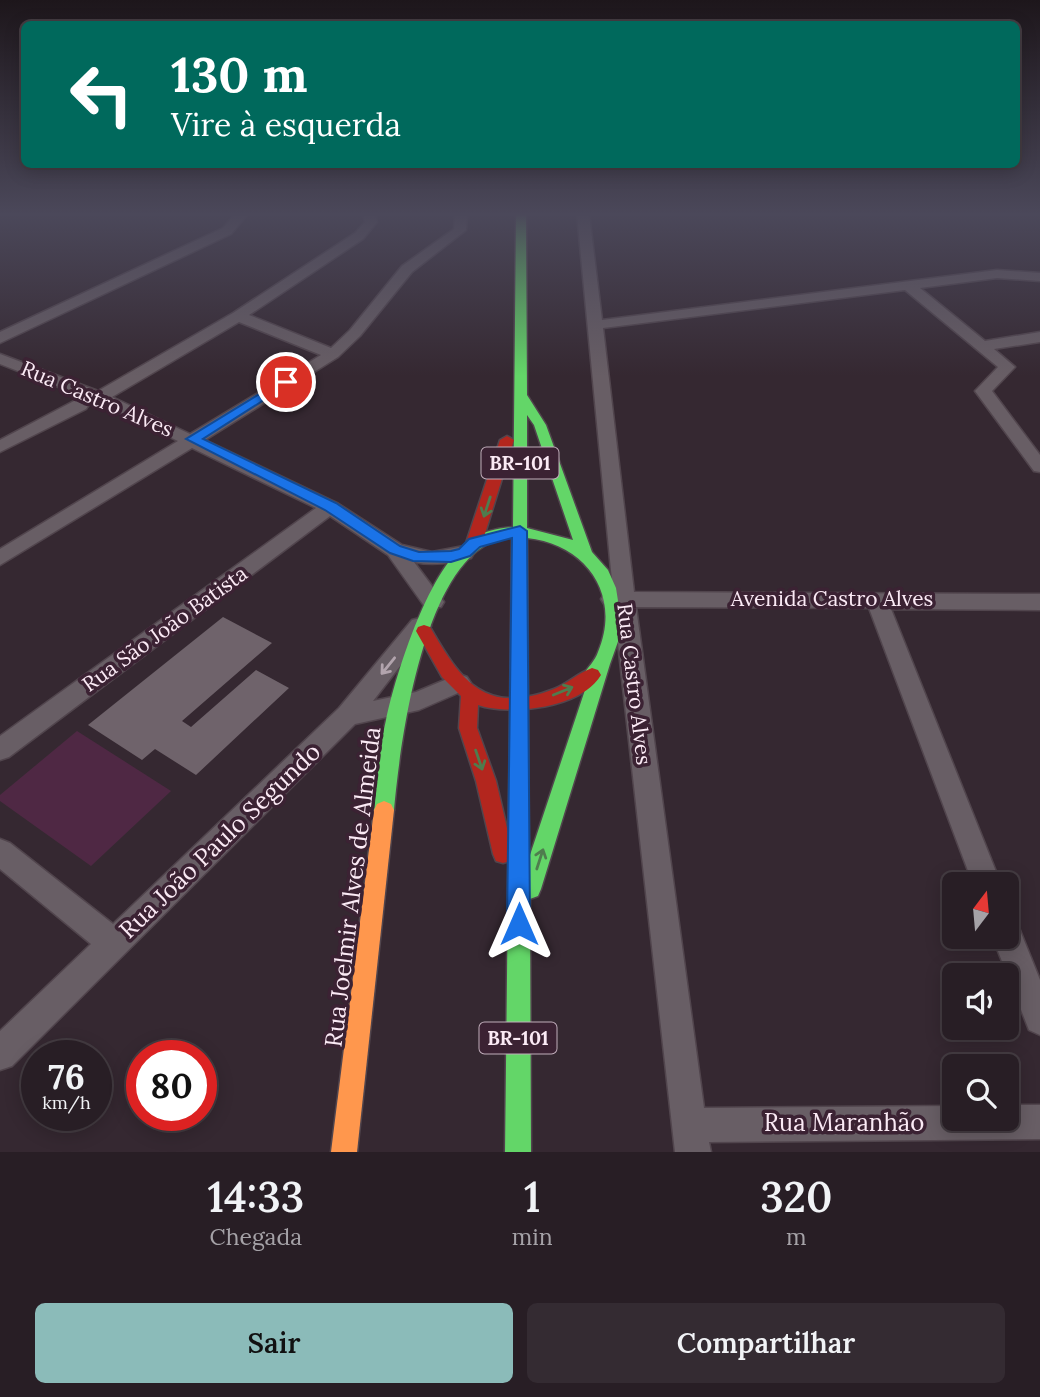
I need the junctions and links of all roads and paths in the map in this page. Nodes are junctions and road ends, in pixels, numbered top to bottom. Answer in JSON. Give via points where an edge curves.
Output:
{"nodes":[{"id":1,"x":149,"y":268,"type":"edge"},
{"id":2,"x":311,"y":268,"type":"edge"},
{"id":3,"x":409,"y":268,"type":"edge"},
{"id":4,"x":521,"y":268,"type":"edge"},
{"id":5,"x":588,"y":268,"type":"edge"},
{"id":6,"x":1040,"y":277,"type":"edge"},
{"id":7,"x":907,"y":284,"type":"junction"},
{"id":8,"x":238,"y":316,"type":"junction"},
{"id":9,"x":594,"y":326,"type":"junction"},
{"id":10,"x":1040,"y":337,"type":"edge"},
{"id":11,"x":0,"y":338,"type":"edge"},
{"id":12,"x":982,"y":346,"type":"junction"},
{"id":13,"x":333,"y":354,"type":"junction"},
{"id":14,"x":0,"y":359,"type":"edge"},
{"id":15,"x":520,"y":394,"type":"junction"},
{"id":16,"x":94,"y":395,"type":"junction"},
{"id":17,"x":193,"y":439,"type":"junction"},
{"id":18,"x":0,"y":447,"type":"edge"},
{"id":19,"x":1040,"y":467,"type":"edge"},
{"id":20,"x":330,"y":507,"type":"junction"},
{"id":21,"x":520,"y":531,"type":"junction"},
{"id":22,"x":469,"y":548,"type":"junction"},
{"id":23,"x":395,"y":550,"type":"junction"},
{"id":24,"x":585,"y":554,"type":"junction"},
{"id":25,"x":0,"y":558,"type":"edge"},
{"id":26,"x":617,"y":599,"type":"junction"},
{"id":27,"x":876,"y":599,"type":"junction"},
{"id":28,"x":1040,"y":602,"type":"edge"},
{"id":29,"x":428,"y":617,"type":"junction"},
{"id":30,"x":602,"y":666,"type":"junction"},
{"id":31,"x":464,"y":688,"type":"junction"},
{"id":32,"x":519,"y":702,"type":"junction"},
{"id":33,"x":398,"y":707,"type":"junction"},
{"id":34,"x":348,"y":715,"type":"junction"},
{"id":35,"x":0,"y":750,"type":"edge"},
{"id":36,"x":0,"y":852,"type":"edge"},
{"id":37,"x":982,"y":872,"type":"edge"},
{"id":38,"x":519,"y":924,"type":"junction"},
{"id":39,"x":114,"y":944,"type":"junction"},
{"id":40,"x":1012,"y":949,"type":"edge"},
{"id":41,"x":1040,"y":1019,"type":"edge"},
{"id":42,"x":0,"y":1054,"type":"edge"},
{"id":43,"x":1040,"y":1122,"type":"edge"},
{"id":44,"x":691,"y":1138,"type":"edge"},
{"id":45,"x":344,"y":1152,"type":"edge"},
{"id":46,"x":518,"y":1152,"type":"edge"}],
"edges":[{"from":1,"to":11,"type":"street"},
{"from":2,"to":8,"type":"street"},
{"from":3,"to":13,"type":"street"},
{"from":4,"to":15,"type":"main road","number":"BR-101"},
{"from":5,"to":9,"type":"street","name":"Rua Castro Alves"},
{"from":6,"to":7,"type":"street","via":[[997,274]]},
{"from":7,"to":9,"type":"street"},
{"from":7,"to":12,"type":"street"},
{"from":8,"to":13,"type":"street"},
{"from":8,"to":16,"type":"street"},
{"from":9,"to":26,"type":"street","name":"Rua Castro Alves"},
{"from":10,"to":12,"type":"street"},
{"from":12,"to":19,"type":"street","via":[[1007,367],[983,391]]},
{"from":13,"to":17,"type":"street"},
{"from":14,"to":16,"type":"street","name":"Rua Castro Alves"},
{"from":15,"to":21,"type":"main road","number":"BR-101"},
{"from":15,"to":22,"type":"main road","name":"Rua Joelmir Alves de Almeida","one_way":true,"via":[[496,482]]},
{"from":15,"to":24,"type":"main road","via":[[540,425]]},
{"from":16,"to":17,"type":"street","name":"Rua Castro Alves"},
{"from":16,"to":18,"type":"street"},
{"from":17,"to":20,"type":"street","name":"Rua Castro Alves"},
{"from":17,"to":25,"type":"street"},
{"from":20,"to":23,"type":"street","name":"Rua Castro Alves"},
{"from":20,"to":35,"type":"street","name":"Rua São João Batista"},
{"from":21,"to":22,"type":"main road"},
{"from":21,"to":24,"type":"main road","via":[[565,543]]},
{"from":21,"to":32,"type":"main road","number":"BR-101"},
{"from":22,"to":23,"type":"street","via":[[432,559]]},
{"from":22,"to":29,"type":"main road","name":"Rua Joelmir Alves de Almeida"},
{"from":23,"to":29,"type":"street","name":"Rua Castro Alves"},
{"from":24,"to":26,"type":"main road"},
{"from":26,"to":27,"type":"street","name":"Avenida Castro Alves"},
{"from":26,"to":30,"type":"main road"},
{"from":26,"to":44,"type":"street","name":"Rua Castro Alves"},
{"from":27,"to":28,"type":"street","name":"Avenida Castro Alves"},
{"from":27,"to":37,"type":"street"},
{"from":29,"to":31,"type":"main road","via":[[449,674]]},
{"from":29,"to":33,"type":"main road","name":"Rua Joelmir Alves de Almeida"},
{"from":29,"to":34,"type":"street","name":"Rua João Paulo Segundo","one_way":true},
{"from":32,"to":30,"type":"main road","one_way":true,"via":[[577,685]]},
{"from":38,"to":30,"type":"main road","one_way":true},
{"from":31,"to":32,"type":"main road","via":[[496,703]]},
{"from":31,"to":33,"type":"street"},
{"from":31,"to":38,"type":"main road","one_way":true,"via":[[468,728],[492,803]]},
{"from":32,"to":38,"type":"main road","number":"BR-101"},
{"from":33,"to":34,"type":"street"},
{"from":33,"to":45,"type":"main road","name":"Rua Joelmir Alves de Almeida"},
{"from":34,"to":39,"type":"street","name":"Rua João Paulo Segundo"},
{"from":36,"to":39,"type":"street"},
{"from":38,"to":46,"type":"main road","number":"BR-101"},
{"from":39,"to":42,"type":"street","name":"Rua João Paulo Segundo"},
{"from":40,"to":41,"type":"street"},
{"from":43,"to":44,"type":"street","name":"Rua Maranhão"}]}
